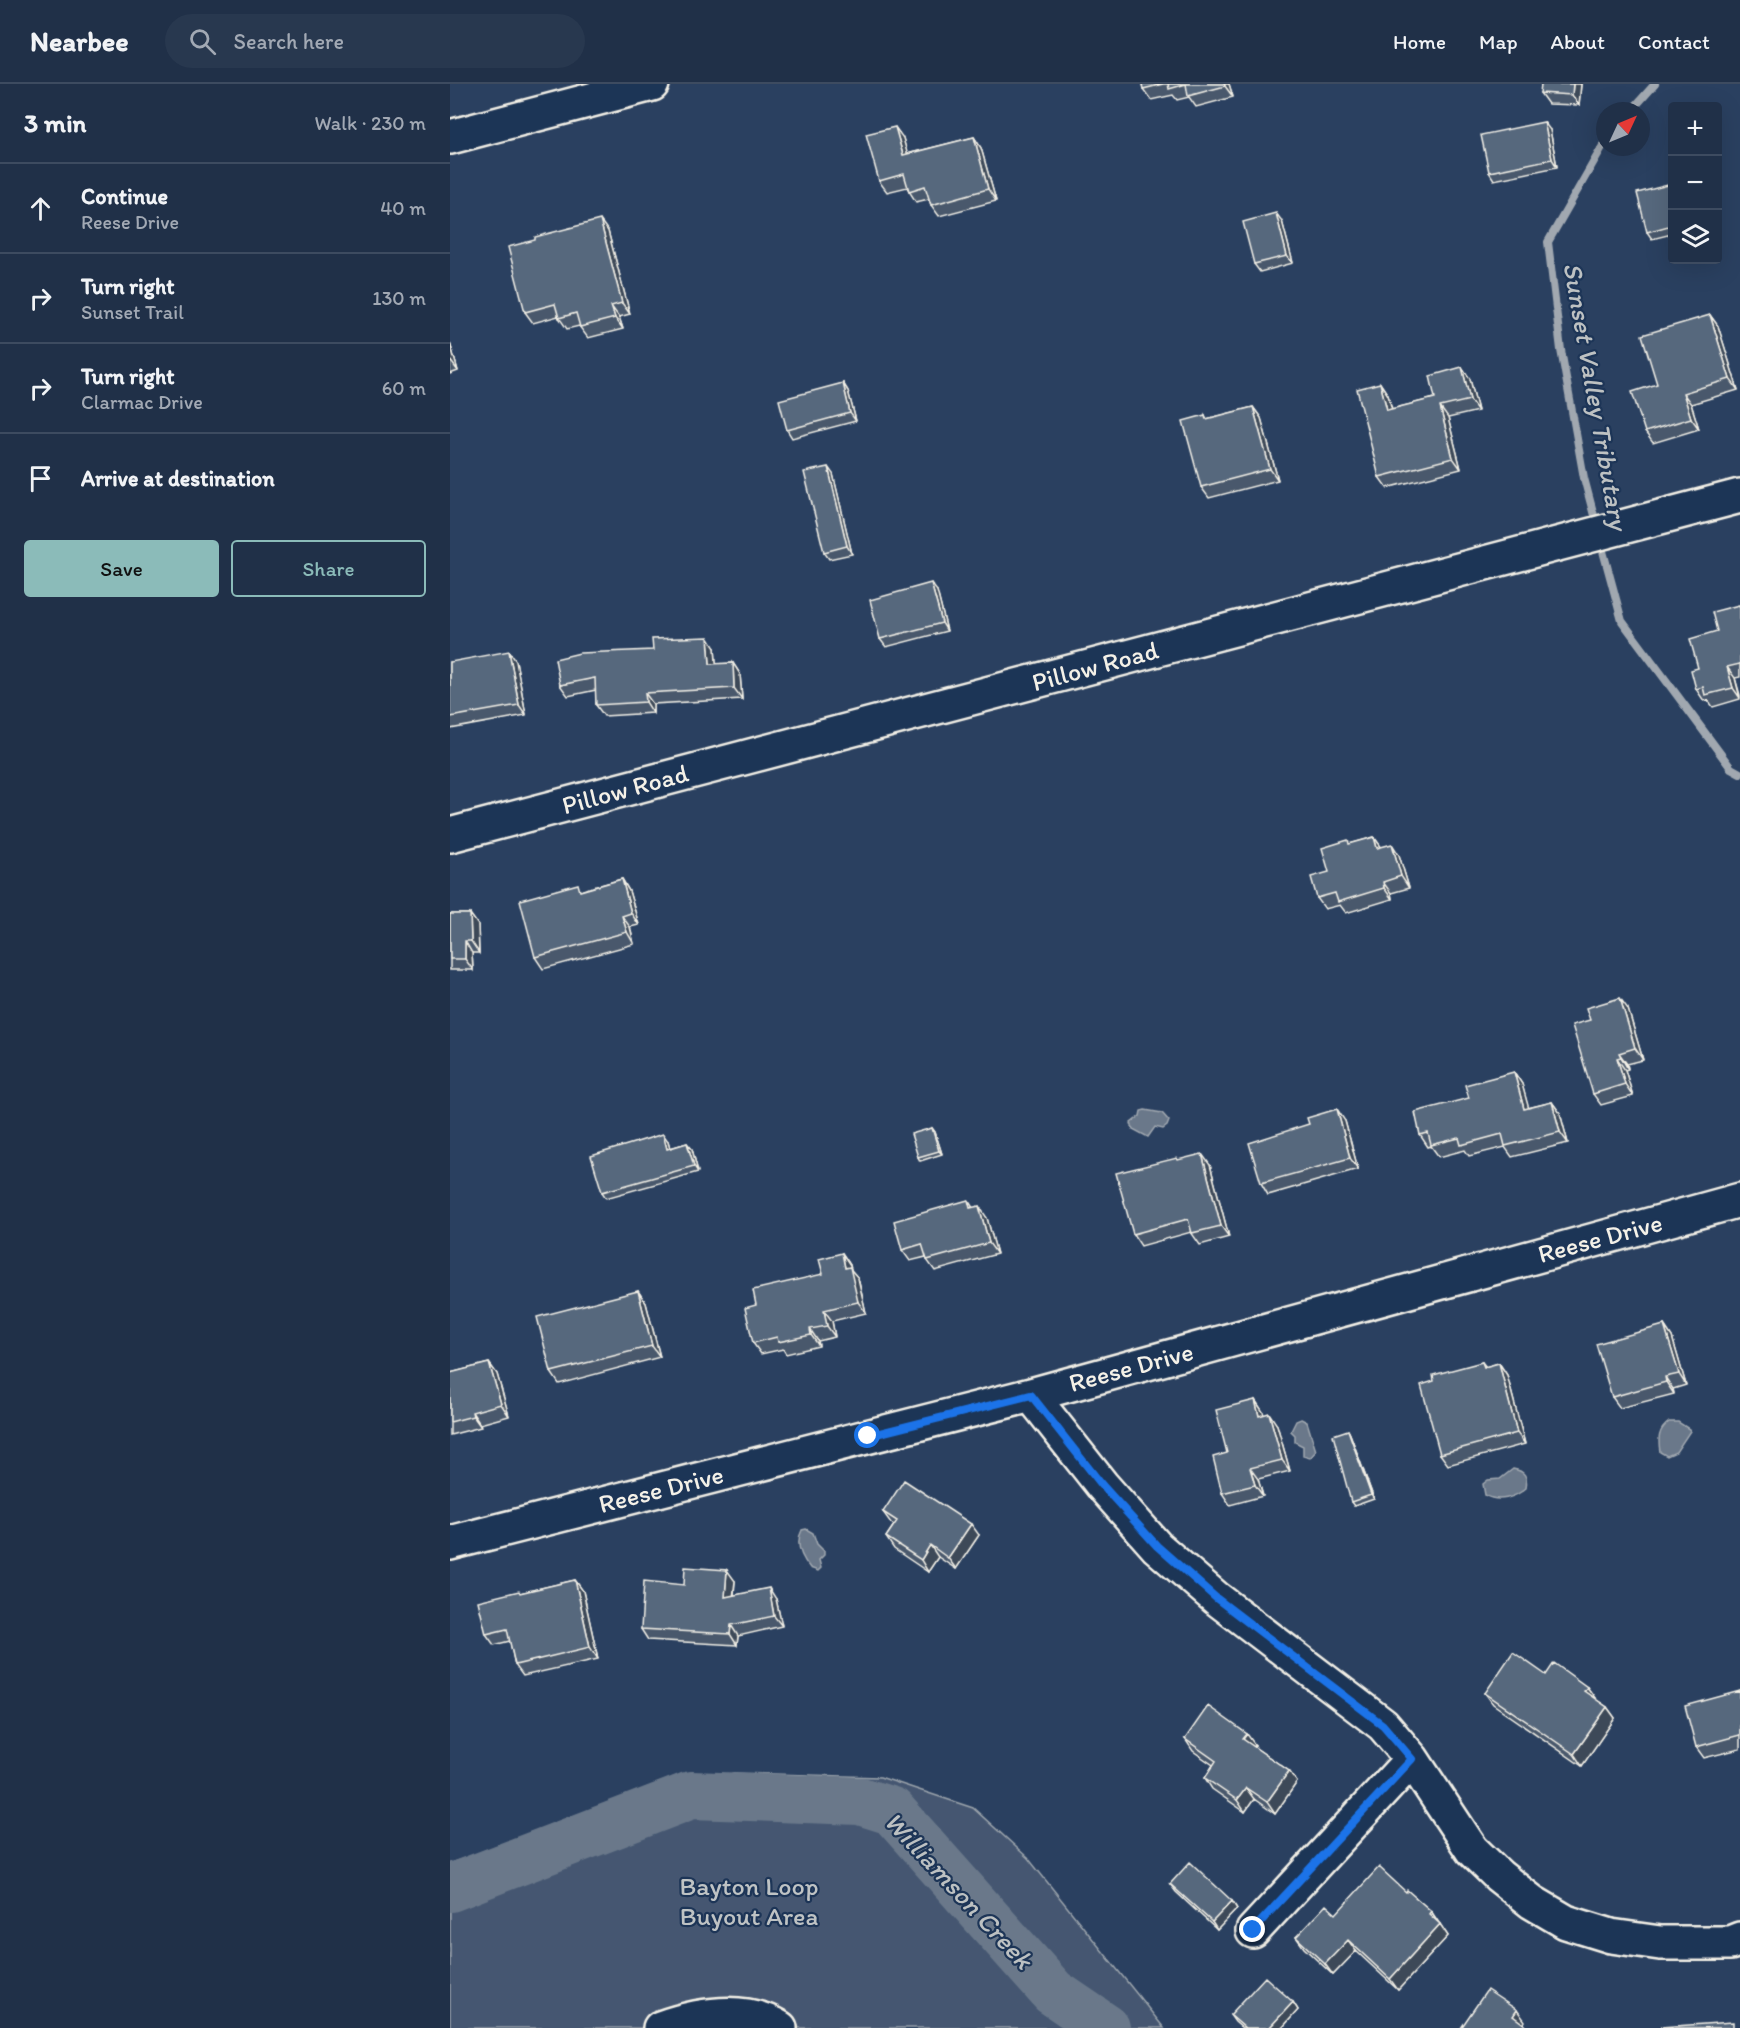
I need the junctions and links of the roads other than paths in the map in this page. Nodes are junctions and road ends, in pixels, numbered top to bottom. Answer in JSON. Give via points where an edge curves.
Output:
{"nodes":[{"id":1,"x":652,"y":84,"type":"edge"},
{"id":2,"x":450,"y":137,"type":"edge"},
{"id":3,"x":1740,"y":496,"type":"edge"},
{"id":4,"x":450,"y":835,"type":"edge"},
{"id":5,"x":1740,"y":1200,"type":"edge"},
{"id":6,"x":1031,"y":1395,"type":"junction"},
{"id":7,"x":450,"y":1543,"type":"edge"},
{"id":8,"x":1412,"y":1759,"type":"junction"},
{"id":9,"x":1253,"y":1930,"type":"dead end"},
{"id":10,"x":1740,"y":1940,"type":"edge"},
{"id":11,"x":660,"y":2028,"type":"edge"},
{"id":12,"x":780,"y":2028,"type":"edge"}],
"edges":[{"from":1,"to":2,"type":"street"},
{"from":3,"to":4,"type":"street","name":"Pillow Road"},
{"from":5,"to":6,"type":"street","name":"Reese Drive"},
{"from":6,"to":7,"type":"street","name":"Reese Drive"},
{"from":6,"to":8,"type":"street","via":[[1102,1485],[1157,1546],[1216,1598],[1383,1725]]},
{"from":8,"to":9,"type":"street"},
{"from":8,"to":10,"type":"street","via":[[1472,1850],[1532,1902],[1566,1922],[1611,1936],[1660,1943]]},
{"from":11,"to":12,"type":"street","via":[[715,2015],[745,2016]]}]}
